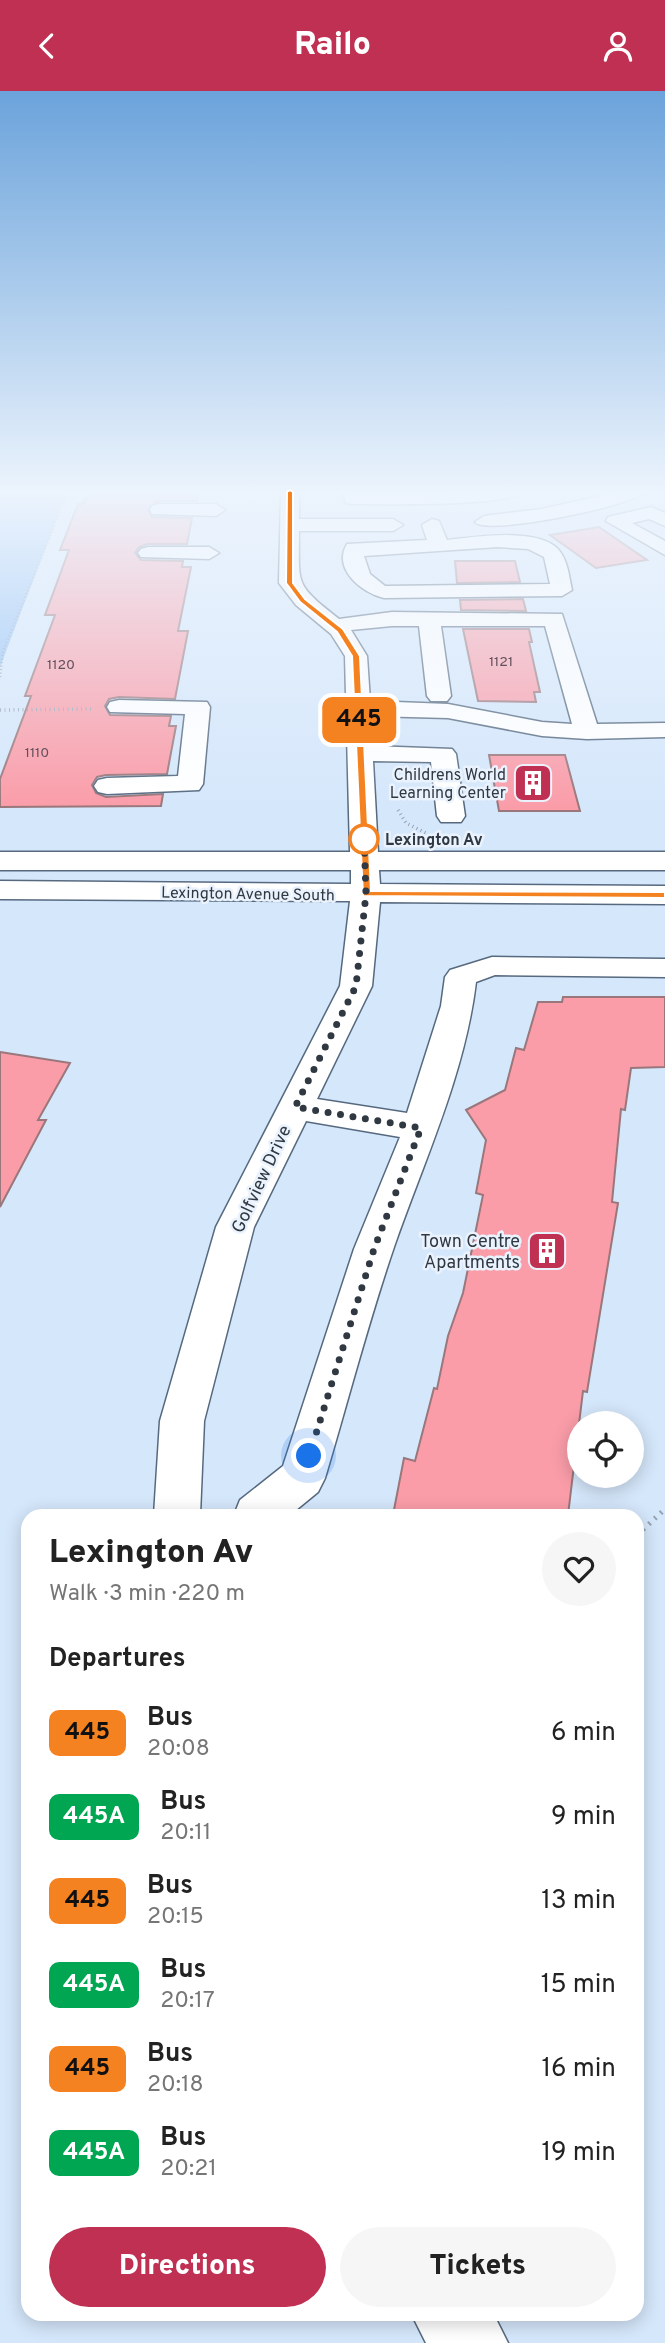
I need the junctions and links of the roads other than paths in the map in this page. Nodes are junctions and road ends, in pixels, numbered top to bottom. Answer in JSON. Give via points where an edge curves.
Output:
{"nodes":[{"id":1,"x":300,"y":597,"type":"edge"},
{"id":2,"x":429,"y":619,"type":"junction"},
{"id":3,"x":334,"y":626,"type":"junction"},
{"id":4,"x":439,"y":696,"type":"dead end"},
{"id":5,"x":108,"y":708,"type":"road end"},
{"id":6,"x":358,"y":708,"type":"junction"},
{"id":7,"x":665,"y":730,"type":"edge"},
{"id":8,"x":587,"y":733,"type":"junction"},
{"id":9,"x":360,"y":753,"type":"junction"},
{"id":10,"x":107,"y":786,"type":"dead end"},
{"id":11,"x":451,"y":816,"type":"dead end"},
{"id":12,"x":0,"y":860,"type":"edge"},
{"id":13,"x":665,"y":860,"type":"edge"},
{"id":14,"x":366,"y":877,"type":"junction"},
{"id":15,"x":0,"y":890,"type":"edge"},
{"id":16,"x":665,"y":895,"type":"edge"},
{"id":17,"x":665,"y":968,"type":"edge"},
{"id":18,"x":295,"y":1107,"type":"junction"},
{"id":19,"x":421,"y":1128,"type":"junction"},
{"id":20,"x":177,"y":1509,"type":"edge"},
{"id":21,"x":264,"y":1509,"type":"edge"},
{"id":22,"x":452,"y":2321,"type":"edge"},
{"id":23,"x":473,"y":2343,"type":"edge"}],
"edges":[{"from":1,"to":3,"type":"street","name":"Golfview Drive"},
{"from":2,"to":3,"type":"street"},
{"from":2,"to":4,"type":"street"},
{"from":2,"to":8,"type":"street","via":[[554,619]]},
{"from":3,"to":6,"type":"street","name":"Golfview Drive","via":[[356,656]]},
{"from":5,"to":10,"type":"street","via":[[198,707],[190,784]]},
{"from":6,"to":8,"type":"street","via":[[449,711]]},
{"from":6,"to":9,"type":"street","name":"Golfview Drive"},
{"from":7,"to":8,"type":"street"},
{"from":9,"to":11,"type":"street","via":[[443,754]]},
{"from":9,"to":14,"type":"street","name":"Golfview Drive"},
{"from":12,"to":14,"type":"street","name":"Lexington Avenue South"},
{"from":13,"to":14,"type":"street","name":"Lexington Avenue South"},
{"from":14,"to":15,"type":"street","name":"Lexington Avenue South"},
{"from":14,"to":16,"type":"street","name":"Lexington Avenue South"},
{"from":14,"to":18,"type":"street","name":"Golfview Drive","via":[[356,986]]},
{"from":17,"to":19,"type":"street","via":[[492,966],[461,977],[457,1006]]},
{"from":18,"to":19,"type":"street"},
{"from":18,"to":20,"type":"street","name":"Golfview Drive","via":[[235,1227],[182,1421]]},
{"from":19,"to":21,"type":"street","via":[[374,1249],[302,1478]]},
{"from":22,"to":23,"type":"street"}]}
